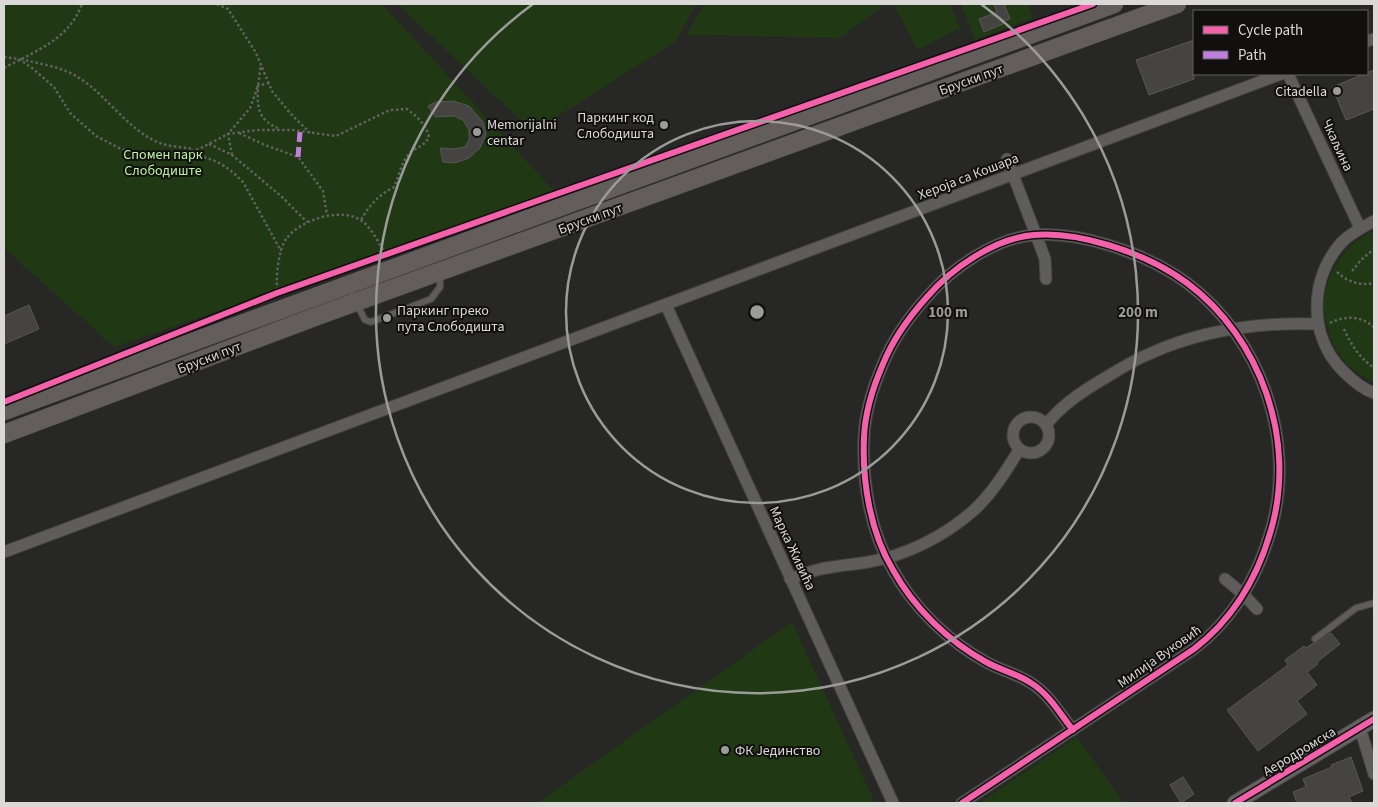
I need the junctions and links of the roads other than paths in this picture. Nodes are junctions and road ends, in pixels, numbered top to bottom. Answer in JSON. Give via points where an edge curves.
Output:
{"nodes":[{"id":1,"x":1114,"y":4,"type":"edge"},
{"id":2,"x":1177,"y":4,"type":"edge"},
{"id":3,"x":1278,"y":75,"type":"edge"},
{"id":4,"x":1288,"y":75,"type":"edge"},
{"id":5,"x":1007,"y":159,"type":"dead end"},
{"id":6,"x":1013,"y":175,"type":"junction"},
{"id":7,"x":1374,"y":221,"type":"edge"},
{"id":8,"x":1360,"y":228,"type":"junction"},
{"id":9,"x":1036,"y":235,"type":"junction"},
{"id":10,"x":1046,"y":279,"type":"dead end"},
{"id":11,"x":347,"y":284,"type":"junction"},
{"id":12,"x":355,"y":302,"type":"junction"},
{"id":13,"x":666,"y":305,"type":"junction"},
{"id":14,"x":1322,"y":324,"type":"junction"},
{"id":15,"x":1232,"y":329,"type":"junction"},
{"id":16,"x":1374,"y":393,"type":"edge"},
{"id":17,"x":4,"y":411,"type":"edge"},
{"id":18,"x":1046,"y":425,"type":"junction"},
{"id":19,"x":4,"y":434,"type":"edge"},
{"id":20,"x":1019,"y":450,"type":"junction"},
{"id":21,"x":4,"y":552,"type":"edge"},
{"id":22,"x":886,"y":558,"type":"junction"},
{"id":23,"x":790,"y":579,"type":"junction"},
{"id":24,"x":1225,"y":579,"type":"dead end"},
{"id":25,"x":1243,"y":594,"type":"junction"},
{"id":26,"x":1374,"y":603,"type":"edge"},
{"id":27,"x":1257,"y":610,"type":"dead end"},
{"id":28,"x":1315,"y":639,"type":"dead end"},
{"id":29,"x":1374,"y":719,"type":"edge"},
{"id":30,"x":1360,"y":728,"type":"junction"},
{"id":31,"x":1073,"y":730,"type":"junction"},
{"id":32,"x":1374,"y":774,"type":"edge"},
{"id":33,"x":893,"y":803,"type":"edge"},
{"id":34,"x":962,"y":803,"type":"edge"},
{"id":35,"x":1235,"y":803,"type":"edge"}],
"edges":[{"from":1,"to":11,"type":"main road","name":"Бруски пут"},
{"from":2,"to":12,"type":"main road","name":"Бруски пут","via":[[1142,14]]},
{"from":3,"to":6,"type":"street","name":"Хероја са Кошара"},
{"from":4,"to":8,"type":"street","name":"Чкаљина"},
{"from":5,"to":6,"type":"street"},
{"from":6,"to":9,"type":"street"},
{"from":6,"to":13,"type":"street","name":"Хероја са Кошара"},
{"from":7,"to":8,"type":"street"},
{"from":8,"to":14,"type":"street","via":[[1329,260],[1320,280],[1316,302]]},
{"from":9,"to":10,"type":"street","via":[[1045,259]]},
{"from":9,"to":15,"type":"street","name":"Милија Вуковић","via":[[1090,239],[1154,263],[1186,283]]},
{"from":9,"to":22,"type":"street","name":"Милија Вуковић","via":[[985,251],[955,270],[915,311],[889,349],[874,386],[864,434],[867,498]]},
{"from":11,"to":12,"type":"lane"},
{"from":11,"to":17,"type":"main road","name":"Бруски пут"},
{"from":12,"to":19,"type":"main road","name":"Бруски пут"},
{"from":13,"to":21,"type":"street","name":"Хероја са Кошара"},
{"from":13,"to":23,"type":"street","name":"Марка Живића"},
{"from":14,"to":15,"type":"street","via":[[1276,323]]},
{"from":14,"to":16,"type":"street","via":[[1324,345],[1336,364],[1351,380]]},
{"from":15,"to":18,"type":"street","via":[[1149,354],[1092,385],[1054,414]]},
{"from":15,"to":25,"type":"street","name":"Милија Вуковић","via":[[1262,380],[1270,404],[1280,478],[1274,520],[1260,565]]},
{"from":18,"to":20,"type":"street","via":[[1049,436],[1045,447],[1030,454]]},
{"from":18,"to":20,"type":"street","via":[[1029,417],[1018,422],[1012,434]]},
{"from":20,"to":22,"type":"street","via":[[973,511],[933,538]]},
{"from":22,"to":23,"type":"street","via":[[808,571]]},
{"from":22,"to":31,"type":"street","name":"Милија Вуковић","via":[[910,596],[934,623],[960,646],[987,663],[1031,682],[1046,695]]},
{"from":23,"to":33,"type":"street","name":"Марка Живића"},
{"from":24,"to":25,"type":"street"},
{"from":25,"to":27,"type":"street"},
{"from":25,"to":31,"type":"street","name":"Милија Вуковић","via":[[1209,638]]},
{"from":26,"to":28,"type":"lane","via":[[1356,608]]},
{"from":29,"to":30,"type":"street","name":"Аеродромска"},
{"from":30,"to":32,"type":"street"},
{"from":30,"to":35,"type":"street","name":"Аеродромска"},
{"from":31,"to":34,"type":"street","name":"Милија Вуковић"}]}
